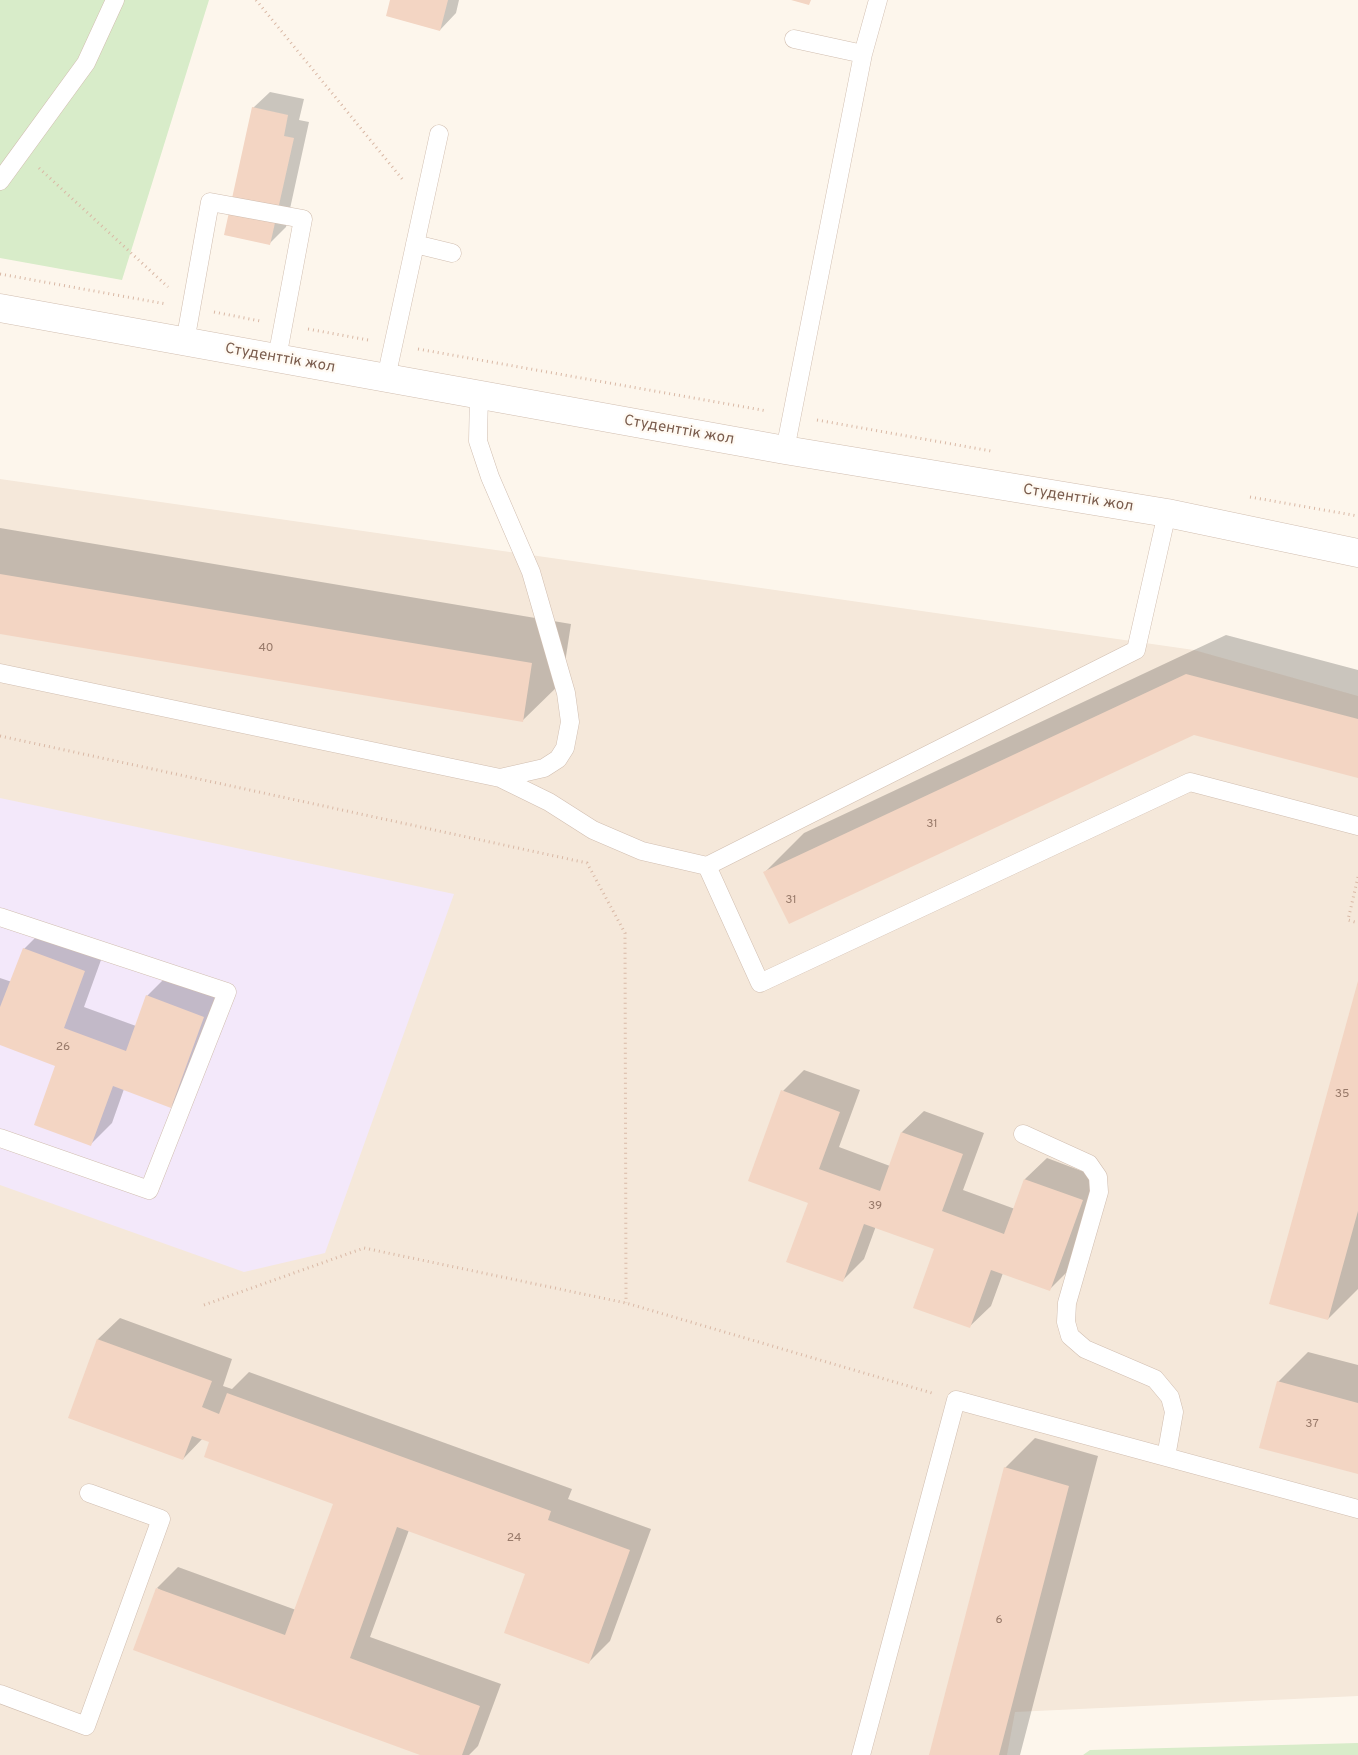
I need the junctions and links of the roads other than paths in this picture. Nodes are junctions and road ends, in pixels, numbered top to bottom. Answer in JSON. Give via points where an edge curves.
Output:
{"nodes":[{"id":1,"x":115,"y":0,"type":"edge"},
{"id":2,"x":878,"y":0,"type":"edge"},
{"id":3,"x":794,"y":39,"type":"dead end"},
{"id":4,"x":863,"y":54,"type":"junction"},
{"id":5,"x":439,"y":134,"type":"dead end"},
{"id":6,"x":0,"y":181,"type":"edge"},
{"id":7,"x":415,"y":244,"type":"junction"},
{"id":8,"x":452,"y":253,"type":"dead end"},
{"id":9,"x":0,"y":308,"type":"edge"},
{"id":10,"x":184,"y":342,"type":"junction"},
{"id":11,"x":277,"y":358,"type":"junction"},
{"id":12,"x":386,"y":378,"type":"junction"},
{"id":13,"x":479,"y":394,"type":"junction"},
{"id":14,"x":785,"y":450,"type":"junction"},
{"id":15,"x":1167,"y":513,"type":"junction"},
{"id":16,"x":1358,"y":553,"type":"edge"},
{"id":17,"x":0,"y":673,"type":"edge"},
{"id":18,"x":500,"y":778,"type":"junction"},
{"id":19,"x":1358,"y":826,"type":"edge"},
{"id":20,"x":707,"y":866,"type":"junction"},
{"id":21,"x":0,"y":917,"type":"edge"},
{"id":22,"x":1023,"y":1134,"type":"dead end"},
{"id":23,"x":0,"y":1138,"type":"edge"},
{"id":24,"x":1166,"y":1457,"type":"junction"},
{"id":25,"x":89,"y":1493,"type":"dead end"},
{"id":26,"x":1358,"y":1509,"type":"edge"},
{"id":27,"x":0,"y":1694,"type":"edge"},
{"id":28,"x":861,"y":1755,"type":"edge"}],
"edges":[{"from":1,"to":6,"type":"lane","via":[[86,63]]},
{"from":2,"to":4,"type":"lane"},
{"from":3,"to":4,"type":"lane"},
{"from":4,"to":14,"type":"lane"},
{"from":5,"to":7,"type":"lane"},
{"from":7,"to":8,"type":"lane"},
{"from":7,"to":12,"type":"lane"},
{"from":9,"to":10,"type":"street","name":"Студенттік жол"},
{"from":10,"to":11,"type":"street","name":"Студенттік жол"},
{"from":10,"to":11,"type":"lane","via":[[210,202],[302,219]]},
{"from":11,"to":12,"type":"street","name":"Студенттік жол"},
{"from":12,"to":13,"type":"street","name":"Студенттік жол"},
{"from":13,"to":14,"type":"street","name":"Студенттік жол"},
{"from":13,"to":18,"type":"lane","via":[[478,441],[490,477],[532,572],[566,693],[570,722],[565,748],[558,760],[544,768]]},
{"from":14,"to":15,"type":"street","name":"Студенттік жол"},
{"from":15,"to":16,"type":"street","name":"Студенттік жол"},
{"from":15,"to":20,"type":"lane","via":[[1136,650]]},
{"from":17,"to":18,"type":"lane"},
{"from":18,"to":20,"type":"lane","via":[[549,802],[593,830],[642,851]]},
{"from":19,"to":20,"type":"lane","via":[[1190,782],[760,983]]},
{"from":21,"to":23,"type":"lane","via":[[227,992],[149,1190]]},
{"from":22,"to":24,"type":"lane","via":[[1090,1164],[1098,1177],[1099,1192],[1067,1303],[1066,1322],[1070,1336],[1085,1349],[1155,1379],[1170,1397],[1174,1412]]},
{"from":24,"to":26,"type":"lane"},
{"from":24,"to":28,"type":"lane","via":[[956,1400]]},
{"from":25,"to":27,"type":"lane","via":[[161,1519],[86,1726]]}]}
